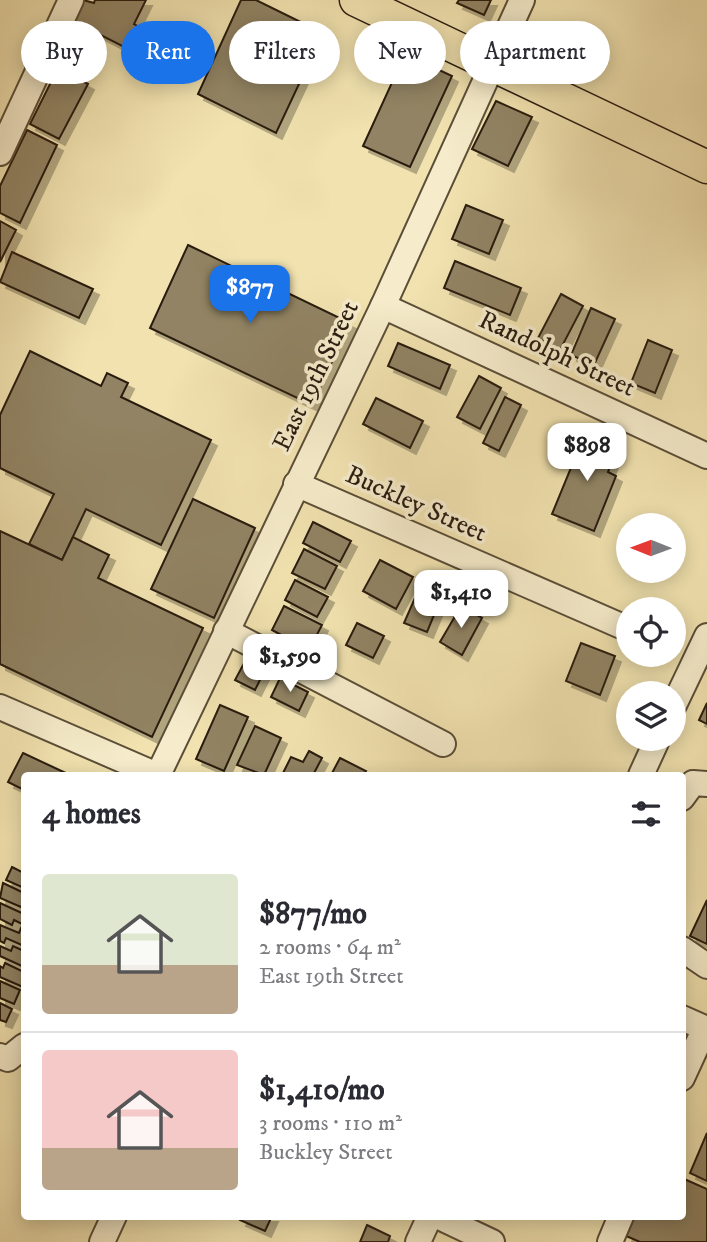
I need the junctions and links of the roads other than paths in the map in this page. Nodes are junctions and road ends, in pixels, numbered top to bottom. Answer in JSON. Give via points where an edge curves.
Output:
{"nodes":[{"id":1,"x":71,"y":0,"type":"edge"},
{"id":2,"x":356,"y":0,"type":"edge"},
{"id":3,"x":522,"y":0,"type":"edge"},
{"id":4,"x":512,"y":21,"type":"edge"},
{"id":5,"x":460,"y":49,"type":"edge"},
{"id":6,"x":483,"y":84,"type":"edge"},
{"id":7,"x":534,"y":84,"type":"edge"},
{"id":8,"x":0,"y":153,"type":"edge"},
{"id":9,"x":707,"y":167,"type":"edge"},
{"id":10,"x":383,"y":306,"type":"junction"},
{"id":11,"x":707,"y":456,"type":"edge"},
{"id":12,"x":296,"y":484,"type":"junction"},
{"id":13,"x":616,"y":624,"type":"edge"},
{"id":14,"x":226,"y":631,"type":"junction"},
{"id":15,"x":707,"y":636,"type":"edge"},
{"id":16,"x":686,"y":652,"type":"edge"},
{"id":17,"x":0,"y":707,"type":"edge"},
{"id":18,"x":443,"y":744,"type":"dead end"},
{"id":19,"x":652,"y":751,"type":"edge"},
{"id":20,"x":150,"y":772,"type":"edge"},
{"id":21,"x":158,"y":772,"type":"edge"},
{"id":22,"x":642,"y":772,"type":"edge"},
{"id":23,"x":707,"y":784,"type":"edge"},
{"id":24,"x":686,"y":792,"type":"edge"},
{"id":25,"x":686,"y":952,"type":"edge"},
{"id":26,"x":707,"y":967,"type":"edge"},
{"id":27,"x":698,"y":1025,"type":"edge"},
{"id":28,"x":21,"y":1048,"type":"edge"},
{"id":29,"x":0,"y":1056,"type":"edge"},
{"id":30,"x":686,"y":1065,"type":"edge"},
{"id":31,"x":112,"y":1220,"type":"edge"},
{"id":32,"x":428,"y":1220,"type":"edge"},
{"id":33,"x":445,"y":1220,"type":"edge"},
{"id":34,"x":619,"y":1220,"type":"edge"},
{"id":35,"x":102,"y":1242,"type":"edge"},
{"id":36,"x":418,"y":1242,"type":"edge"},
{"id":37,"x":492,"y":1242,"type":"edge"},
{"id":38,"x":610,"y":1242,"type":"edge"}],
"edges":[{"from":1,"to":8,"type":"street"},
{"from":2,"to":5,"type":"main road"},
{"from":3,"to":4,"type":"street","name":"East 19th Street"},
{"from":6,"to":10,"type":"street","name":"East 19th Street"},
{"from":7,"to":9,"type":"main road"},
{"from":10,"to":11,"type":"street","name":"Randolph Street"},
{"from":10,"to":12,"type":"street","name":"East 19th Street"},
{"from":12,"to":13,"type":"street","name":"Buckley Street"},
{"from":12,"to":14,"type":"street","name":"East 19th Street"},
{"from":14,"to":18,"type":"street"},
{"from":14,"to":21,"type":"street","name":"East 19th Street"},
{"from":15,"to":16,"type":"street"},
{"from":17,"to":20,"type":"street"},
{"from":19,"to":22,"type":"street"},
{"from":23,"to":24,"type":"street","via":[[692,783]]},
{"from":25,"to":26,"type":"street"},
{"from":27,"to":30,"type":"street"},
{"from":28,"to":29,"type":"street","via":[[8,1059]]},
{"from":31,"to":35,"type":"street"},
{"from":32,"to":36,"type":"street"},
{"from":33,"to":37,"type":"street"},
{"from":34,"to":38,"type":"street"}]}
